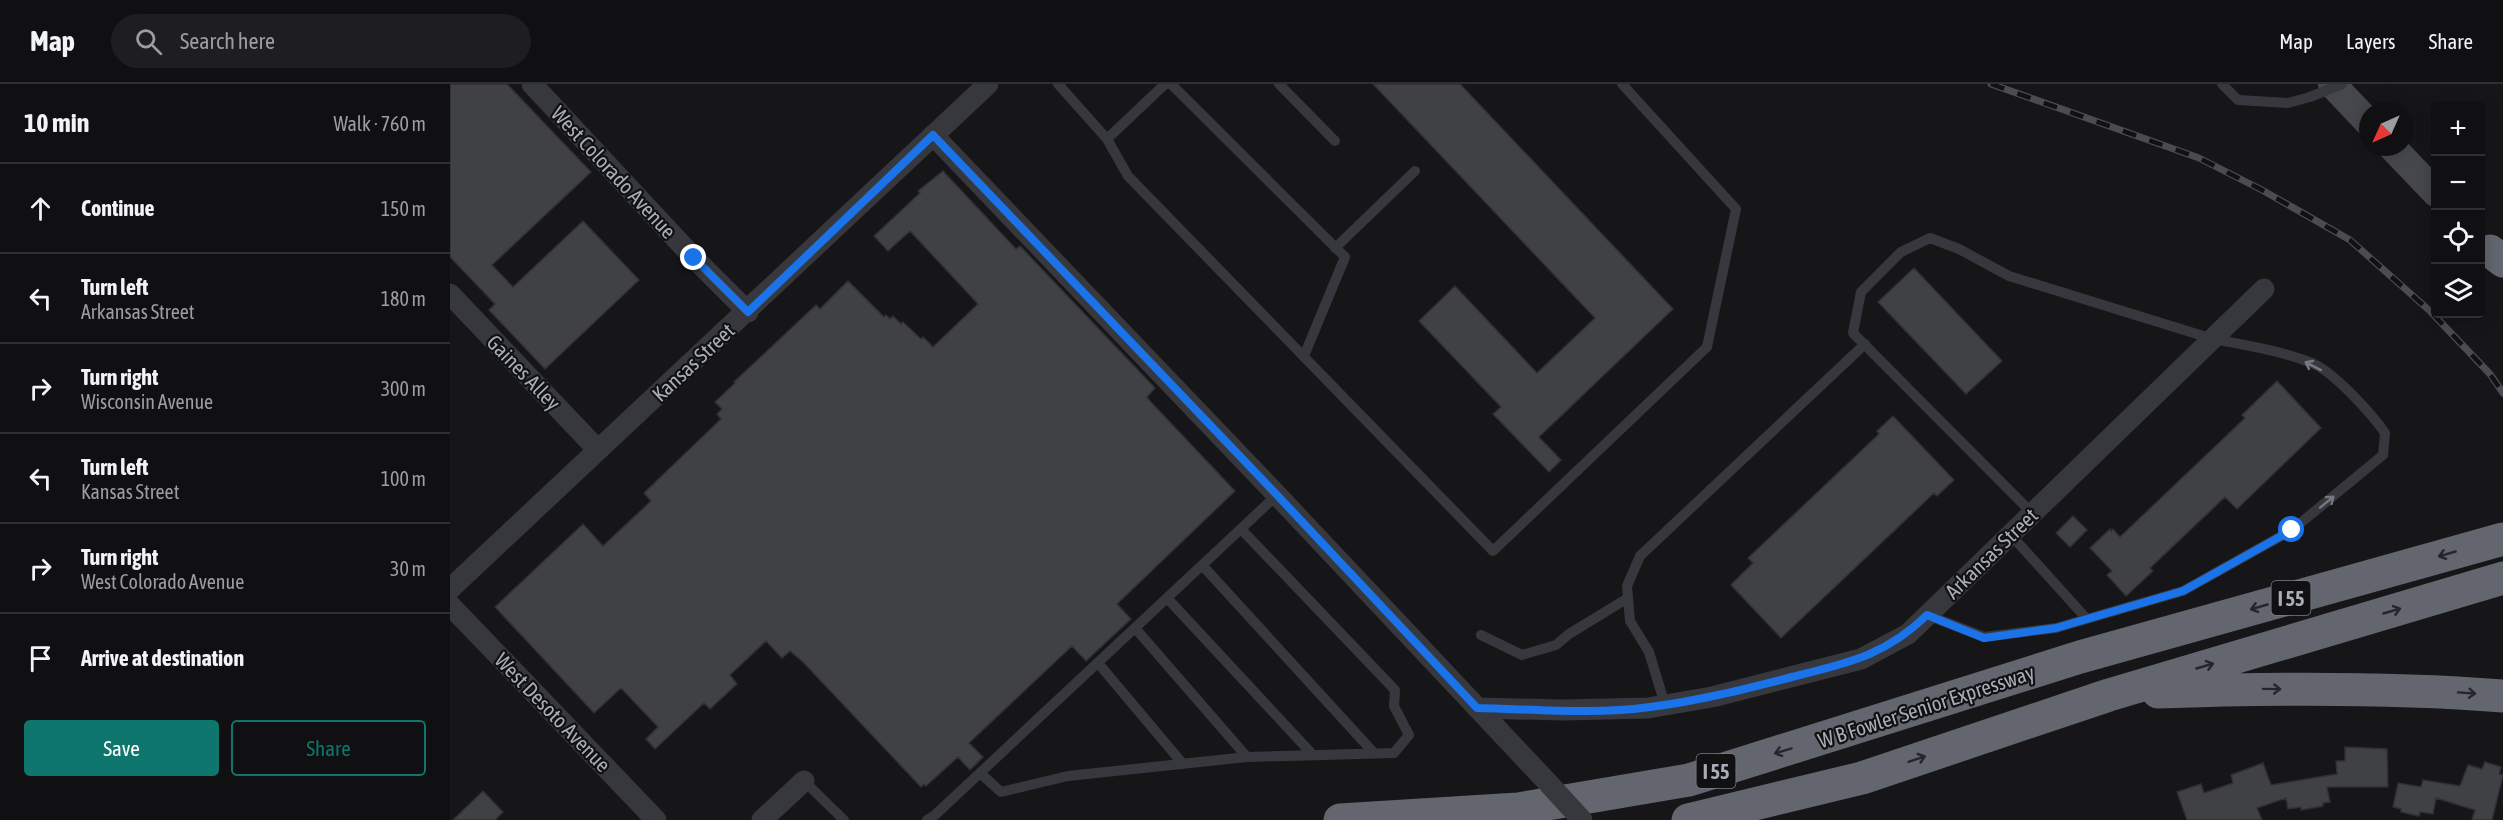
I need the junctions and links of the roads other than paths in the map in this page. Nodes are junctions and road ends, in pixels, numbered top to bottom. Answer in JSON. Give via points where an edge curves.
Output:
{"nodes":[{"id":1,"x":532,"y":84,"type":"edge"},
{"id":2,"x":1058,"y":84,"type":"edge"},
{"id":3,"x":1165,"y":84,"type":"edge"},
{"id":4,"x":1171,"y":84,"type":"edge"},
{"id":5,"x":1279,"y":84,"type":"edge"},
{"id":6,"x":1622,"y":84,"type":"edge"},
{"id":7,"x":2222,"y":84,"type":"edge"},
{"id":8,"x":2342,"y":84,"type":"edge"},
{"id":9,"x":977,"y":87,"type":"edge"},
{"id":10,"x":2321,"y":90,"type":"edge"},
{"id":11,"x":2359,"y":116,"type":"edge"},
{"id":12,"x":933,"y":135,"type":"junction"},
{"id":13,"x":1107,"y":139,"type":"junction"},
{"id":14,"x":1335,"y":141,"type":"dead end"},
{"id":15,"x":2401,"y":156,"type":"edge"},
{"id":16,"x":1415,"y":171,"type":"dead end"},
{"id":17,"x":2431,"y":188,"type":"edge"},
{"id":18,"x":1335,"y":248,"type":"junction"},
{"id":19,"x":2264,"y":289,"type":"dead end"},
{"id":20,"x":450,"y":294,"type":"edge"},
{"id":21,"x":748,"y":312,"type":"junction"},
{"id":22,"x":2213,"y":339,"type":"junction"},
{"id":23,"x":1864,"y":344,"type":"junction"},
{"id":24,"x":1304,"y":356,"type":"junction"},
{"id":25,"x":598,"y":450,"type":"junction"},
{"id":26,"x":1277,"y":495,"type":"junction"},
{"id":27,"x":2032,"y":513,"type":"junction"},
{"id":28,"x":1241,"y":529,"type":"junction"},
{"id":29,"x":2010,"y":534,"type":"junction"},
{"id":30,"x":2503,"y":539,"type":"edge"},
{"id":31,"x":1202,"y":564,"type":"junction"},
{"id":32,"x":2503,"y":578,"type":"edge"},
{"id":33,"x":450,"y":590,"type":"edge"},
{"id":34,"x":1167,"y":598,"type":"junction"},
{"id":35,"x":1628,"y":598,"type":"junction"},
{"id":36,"x":450,"y":604,"type":"edge"},
{"id":37,"x":1927,"y":615,"type":"junction"},
{"id":38,"x":2086,"y":618,"type":"junction"},
{"id":39,"x":1135,"y":628,"type":"junction"},
{"id":40,"x":1481,"y":635,"type":"dead end"},
{"id":41,"x":1098,"y":663,"type":"junction"},
{"id":42,"x":2109,"y":694,"type":"junction"},
{"id":43,"x":2503,"y":696,"type":"edge"},
{"id":44,"x":1665,"y":705,"type":"junction"},
{"id":45,"x":1477,"y":708,"type":"junction"},
{"id":46,"x":1374,"y":753,"type":"junction"},
{"id":47,"x":1312,"y":755,"type":"junction"},
{"id":48,"x":1247,"y":757,"type":"junction"},
{"id":49,"x":1183,"y":764,"type":"junction"},
{"id":50,"x":980,"y":773,"type":"junction"},
{"id":51,"x":804,"y":781,"type":"joint"},
{"id":52,"x":656,"y":820,"type":"edge"},
{"id":53,"x":762,"y":820,"type":"edge"},
{"id":54,"x":844,"y":820,"type":"edge"},
{"id":55,"x":927,"y":820,"type":"edge"},
{"id":56,"x":1340,"y":820,"type":"edge"},
{"id":57,"x":1582,"y":820,"type":"edge"},
{"id":58,"x":1688,"y":820,"type":"edge"}],
"edges":[{"from":1,"to":21,"type":"street","name":"West Colorado Avenue"},
{"from":2,"to":13,"type":"lane"},
{"from":3,"to":13,"type":"lane"},
{"from":4,"to":18,"type":"lane"},
{"from":5,"to":14,"type":"lane"},
{"from":6,"to":24,"type":"lane","via":[[1736,209],[1707,347],[1493,551]]},
{"from":7,"to":10,"type":"lane","via":[[2238,100],[2288,103]]},
{"from":8,"to":10,"type":"lane","bridge":true},
{"from":9,"to":12,"type":"street","name":"Kansas Street"},
{"from":10,"to":11,"type":"main road"},
{"from":12,"to":21,"type":"street","name":"Kansas Street"},
{"from":12,"to":26,"type":"street"},
{"from":13,"to":24,"type":"lane","via":[[1128,176]]},
{"from":15,"to":17,"type":"main road"},
{"from":16,"to":18,"type":"lane"},
{"from":18,"to":24,"type":"lane","via":[[1345,257]]},
{"from":19,"to":22,"type":"street","name":"Arkansas Street"},
{"from":20,"to":25,"type":"street","name":"Gaines Alley"},
{"from":21,"to":25,"type":"street","name":"Kansas Street"},
{"from":22,"to":23,"type":"lane","via":[[2008,276],[1930,238],[1901,252],[1861,292],[1853,333]]},
{"from":22,"to":27,"type":"street","name":"Arkansas Street"},
{"from":38,"to":22,"type":"lane","one_way":true,"via":[[2183,591],[2292,530],[2383,455],[2385,433],[2368,410],[2314,363]]},
{"from":23,"to":27,"type":"lane"},
{"from":23,"to":35,"type":"lane","via":[[1640,556],[1626,586]]},
{"from":25,"to":33,"type":"street","name":"Kansas Street"},
{"from":26,"to":28,"type":"lane"},
{"from":26,"to":45,"type":"street"},
{"from":27,"to":29,"type":"street","name":"Arkansas Street"},
{"from":28,"to":31,"type":"lane"},
{"from":28,"to":46,"type":"lane","via":[[1395,690],[1394,706],[1409,735],[1394,753]]},
{"from":29,"to":37,"type":"street","name":"Arkansas Street"},
{"from":29,"to":38,"type":"lane"},
{"from":30,"to":56,"type":"highway","name":"W B Fowler Senior Expressway","number":"I 55","one_way":true,"via":[[2080,657],[1689,780],[1518,809]]},
{"from":31,"to":34,"type":"lane"},
{"from":31,"to":46,"type":"lane"},
{"from":42,"to":32,"type":"highway","number":"I 55","one_way":true},
{"from":34,"to":39,"type":"lane"},
{"from":34,"to":47,"type":"lane"},
{"from":35,"to":40,"type":"lane","via":[[1556,645],[1522,655]]},
{"from":35,"to":44,"type":"lane","via":[[1630,621],[1650,652]]},
{"from":36,"to":52,"type":"street","name":"West Desoto Avenue"},
{"from":37,"to":38,"type":"lane","via":[[1984,638],[2056,628]]},
{"from":37,"to":44,"type":"street","name":"Arkansas Street","via":[[1908,634],[1862,659]]},
{"from":39,"to":41,"type":"lane"},
{"from":39,"to":48,"type":"lane"},
{"from":41,"to":49,"type":"lane"},
{"from":41,"to":50,"type":"lane"},
{"from":42,"to":43,"type":"highway","one_way":true,"via":[[2255,688]]},
{"from":58,"to":42,"type":"highway","number":"I 55","one_way":true,"via":[[1862,778]]},
{"from":44,"to":45,"type":"street","name":"Arkansas Street","via":[[1563,710]]},
{"from":45,"to":57,"type":"street","bridge":true},
{"from":46,"to":47,"type":"lane"},
{"from":47,"to":48,"type":"lane"},
{"from":48,"to":49,"type":"lane"},
{"from":49,"to":50,"type":"lane","via":[[1068,776],[1001,792]]},
{"from":50,"to":55,"type":"lane"},
{"from":51,"to":53,"type":"street"},
{"from":51,"to":54,"type":"lane"}]}
